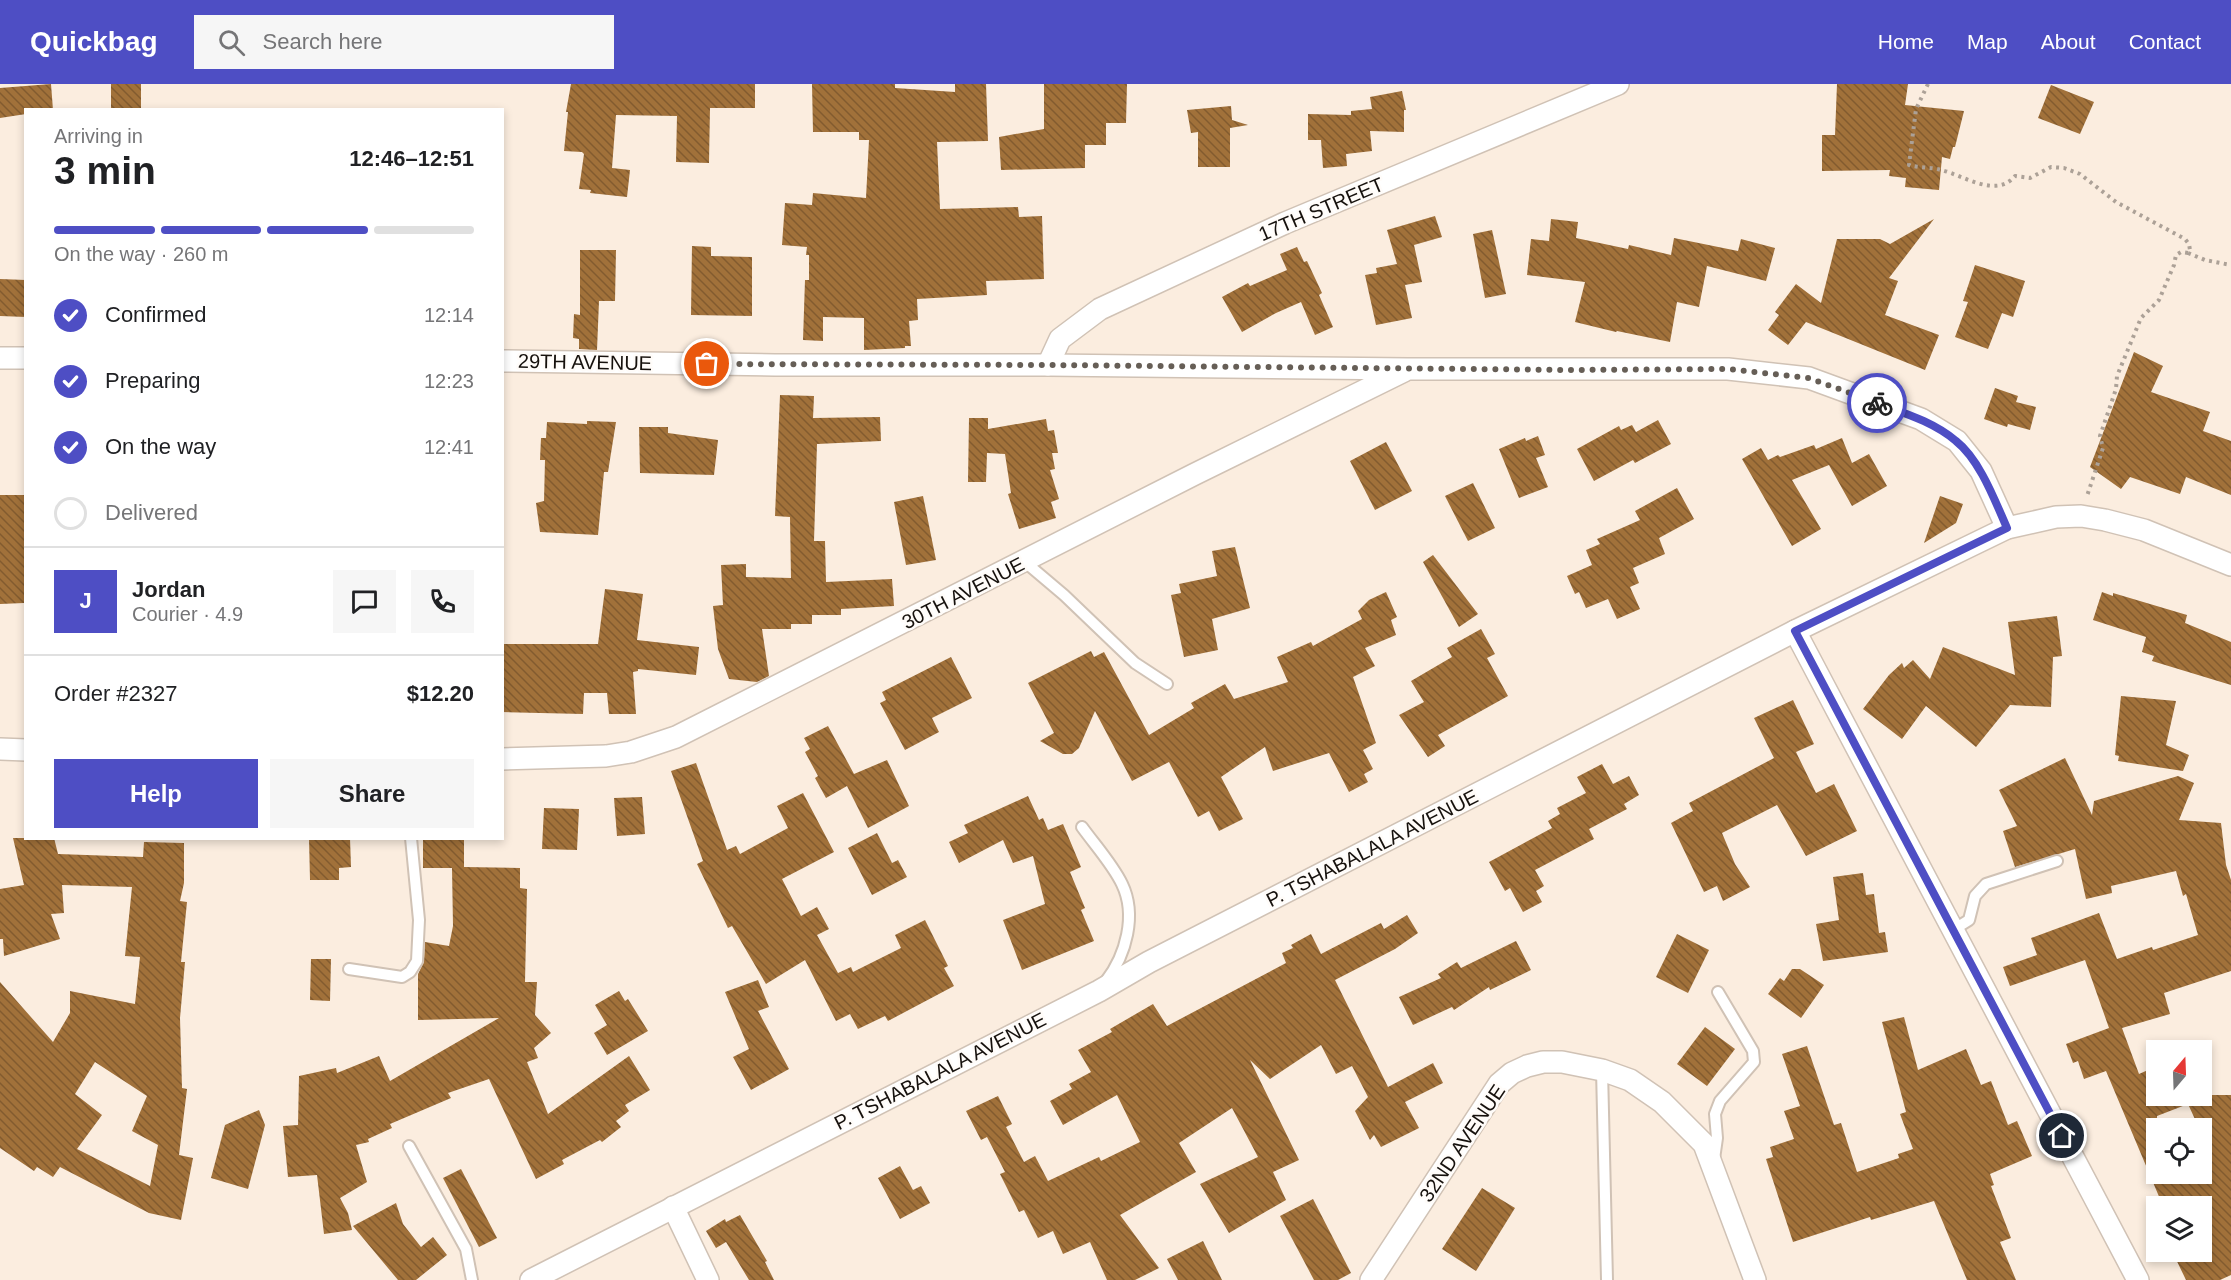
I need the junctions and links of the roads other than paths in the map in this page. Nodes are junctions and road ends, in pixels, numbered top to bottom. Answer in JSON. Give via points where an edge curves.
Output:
{"nodes":[{"id":1,"x":1618,"y":84,"type":"edge"},
{"id":2,"x":0,"y":358,"type":"edge"},
{"id":3,"x":24,"y":358,"type":"edge"},
{"id":4,"x":504,"y":361,"type":"edge"},
{"id":5,"x":1048,"y":365,"type":"junction"},
{"id":6,"x":1408,"y":369,"type":"junction"},
{"id":7,"x":2007,"y":528,"type":"junction"},
{"id":8,"x":1025,"y":562,"type":"junction"},
{"id":9,"x":2231,"y":565,"type":"edge"},
{"id":10,"x":1795,"y":631,"type":"junction"},
{"id":11,"x":1167,"y":684,"type":"dead end"},
{"id":12,"x":0,"y":749,"type":"edge"},
{"id":13,"x":24,"y":750,"type":"edge"},
{"id":14,"x":504,"y":759,"type":"edge"},
{"id":15,"x":1082,"y":827,"type":"dead end"},
{"id":16,"x":411,"y":840,"type":"edge"},
{"id":17,"x":2057,"y":861,"type":"dead end"},
{"id":18,"x":1953,"y":930,"type":"junction"},
{"id":19,"x":349,"y":969,"type":"dead end"},
{"id":20,"x":1099,"y":991,"type":"junction"},
{"id":21,"x":1718,"y":992,"type":"dead end"},
{"id":22,"x":1602,"y":1070,"type":"junction"},
{"id":23,"x":409,"y":1146,"type":"dead end"},
{"id":24,"x":1713,"y":1166,"type":"junction"},
{"id":25,"x":673,"y":1207,"type":"junction"},
{"id":26,"x":472,"y":1280,"type":"edge"},
{"id":27,"x":531,"y":1280,"type":"edge"},
{"id":28,"x":708,"y":1280,"type":"edge"},
{"id":29,"x":1371,"y":1280,"type":"edge"},
{"id":30,"x":1607,"y":1280,"type":"edge"},
{"id":31,"x":1755,"y":1280,"type":"edge"},
{"id":32,"x":2138,"y":1280,"type":"edge"}],
"edges":[{"from":1,"to":5,"type":"street","name":"17TH STREET","via":[[1285,223],[1100,309],[1060,339]]},
{"from":2,"to":3,"type":"street"},
{"from":4,"to":5,"type":"street","name":"29TH AVENUE"},
{"from":5,"to":6,"type":"street","name":"29TH AVENUE"},
{"from":6,"to":7,"type":"street","name":"29TH AVENUE","via":[[1728,369],[1809,378],[1921,420],[1957,441],[1981,471]]},
{"from":6,"to":8,"type":"street","name":"30TH AVENUE"},
{"from":7,"to":9,"type":"street","name":"P. TSHABALALA AVENUE","via":[[2056,517],[2081,516],[2144,530]]},
{"from":7,"to":10,"type":"street","name":"P. TSHABALALA AVENUE"},
{"from":8,"to":11,"type":"lane","via":[[1136,663]]},
{"from":8,"to":14,"type":"street","name":"30TH AVENUE","via":[[676,737],[606,756]]},
{"from":10,"to":18,"type":"street"},
{"from":10,"to":20,"type":"street","name":"P. TSHABALALA AVENUE"},
{"from":12,"to":13,"type":"street"},
{"from":15,"to":20,"type":"lane","via":[[1122,885],[1129,909],[1120,961]]},
{"from":16,"to":19,"type":"lane","via":[[419,920],[417,961],[402,977]]},
{"from":17,"to":18,"type":"lane","via":[[1986,884],[1975,896],[1970,920]]},
{"from":18,"to":32,"type":"street"},
{"from":20,"to":25,"type":"street","name":"P. TSHABALALA AVENUE"},
{"from":21,"to":24,"type":"lane","via":[[1753,1051],[1754,1062],[1720,1101],[1715,1114]]},
{"from":22,"to":24,"type":"street","name":"32ND AVENUE","via":[[1630,1080],[1662,1102],[1704,1144]]},
{"from":22,"to":29,"type":"street","name":"32ND AVENUE","via":[[1552,1062],[1512,1072],[1499,1084]]},
{"from":22,"to":30,"type":"lane"},
{"from":23,"to":26,"type":"lane","via":[[466,1249]]},
{"from":24,"to":31,"type":"street","name":"32ND AVENUE"},
{"from":25,"to":27,"type":"street","name":"P. TSHABALALA AVENUE"},
{"from":25,"to":28,"type":"street"}]}
